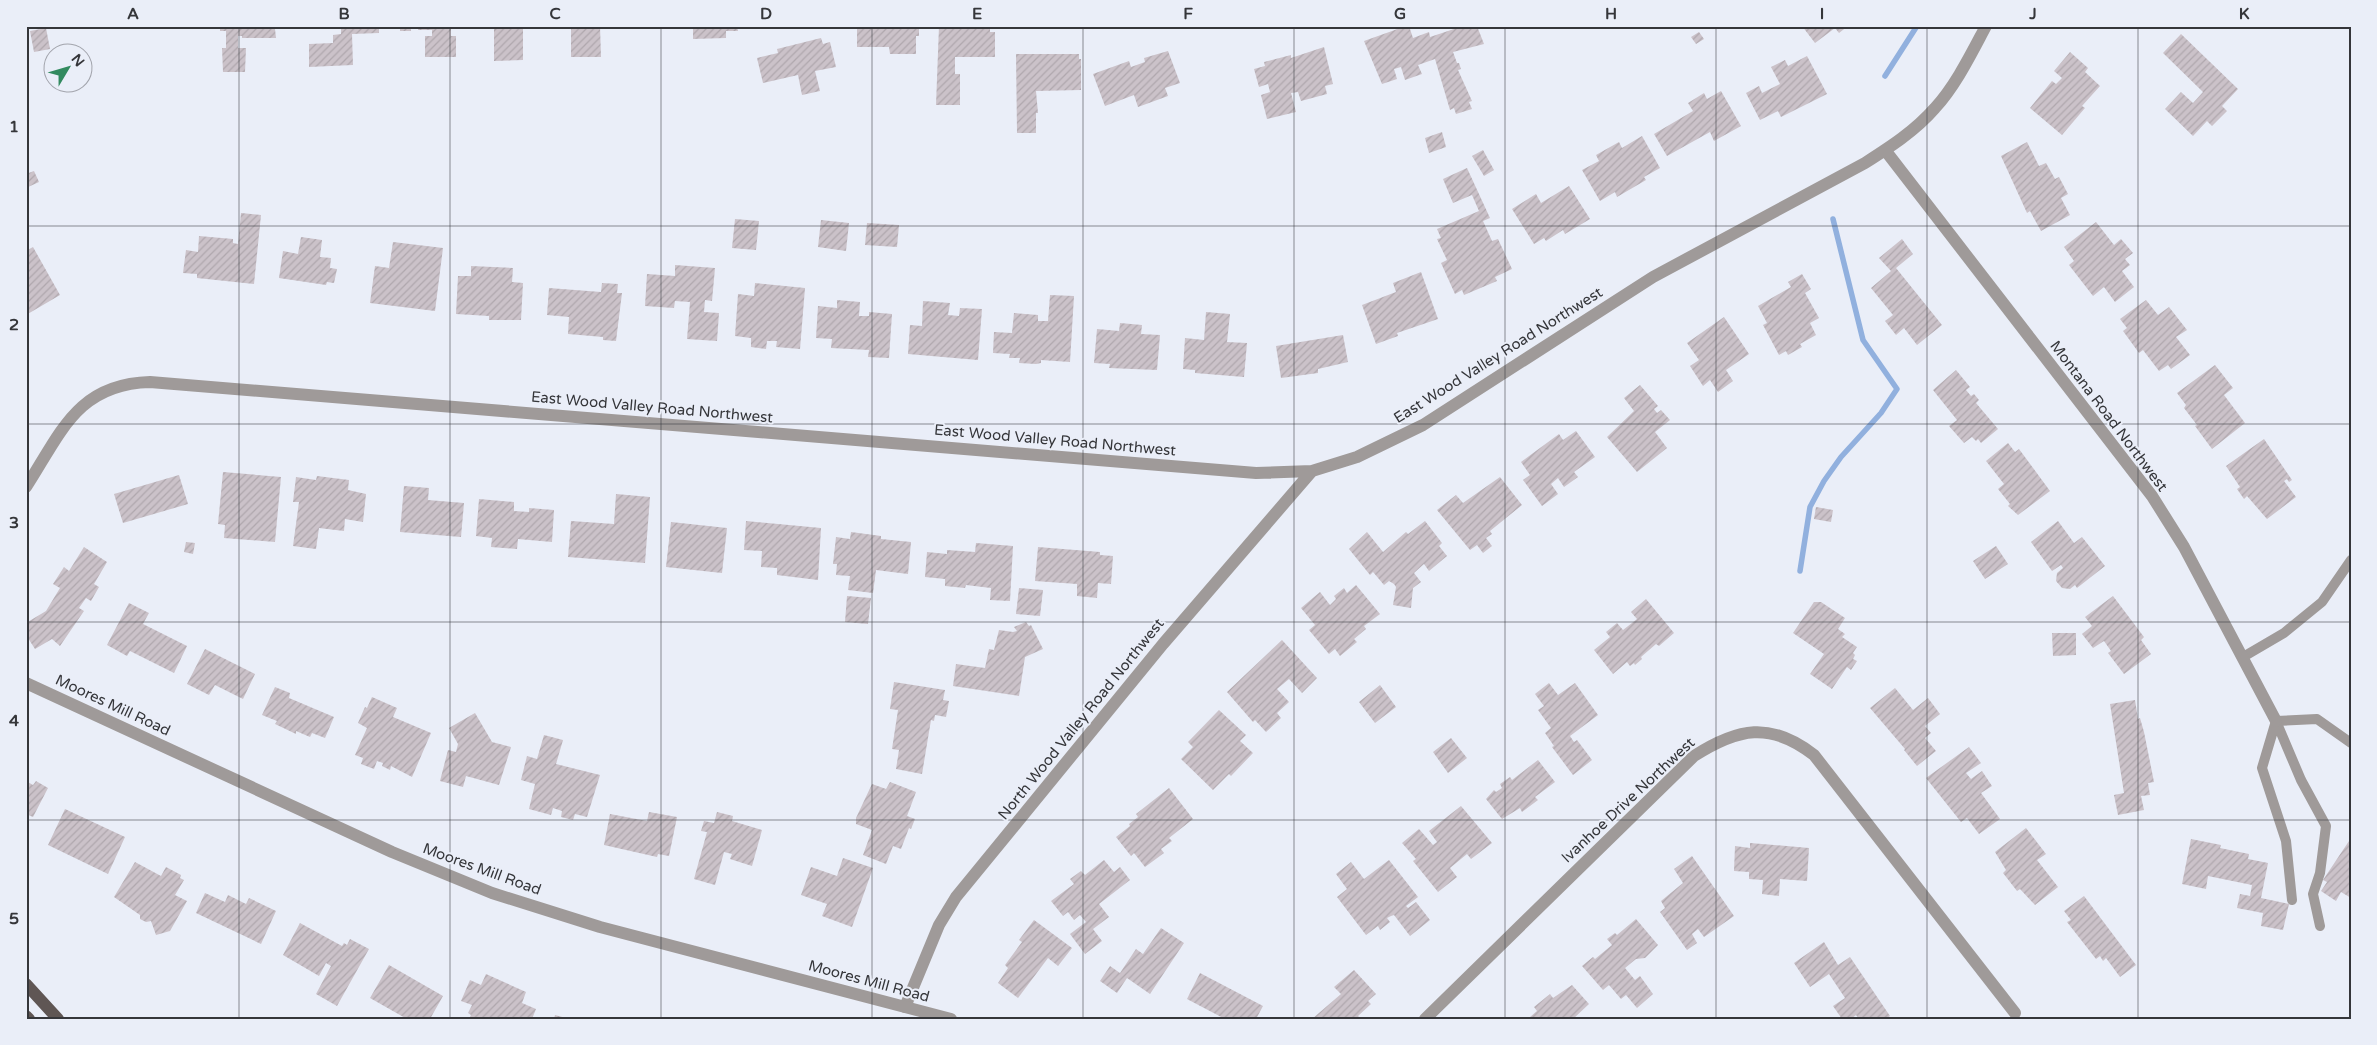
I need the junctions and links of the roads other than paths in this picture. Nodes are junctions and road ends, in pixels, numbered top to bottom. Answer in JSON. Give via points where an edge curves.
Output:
{"nodes":[{"id":1,"x":1986,"y":26,"type":"edge"},
{"id":2,"x":1885,"y":150,"type":"junction"},
{"id":3,"x":1312,"y":471,"type":"junction"},
{"id":4,"x":26,"y":487,"type":"edge"},
{"id":5,"x":2351,"y":560,"type":"edge"},
{"id":6,"x":2243,"y":657,"type":"junction"},
{"id":7,"x":26,"y":683,"type":"edge"},
{"id":8,"x":2276,"y":722,"type":"junction"},
{"id":9,"x":2351,"y":743,"type":"edge"},
{"id":10,"x":2292,"y":900,"type":"dead end"},
{"id":11,"x":2320,"y":926,"type":"dead end"},
{"id":12,"x":26,"y":984,"type":"edge"},
{"id":13,"x":905,"y":1007,"type":"junction"},
{"id":14,"x":2015,"y":1013,"type":"dead end"},
{"id":15,"x":58,"y":1019,"type":"edge"},
{"id":16,"x":951,"y":1019,"type":"edge"},
{"id":17,"x":1425,"y":1019,"type":"edge"}],
"edges":[{"from":1,"to":2,"type":"street","name":"East Wood Valley Road Northwest","via":[[1935,109]]},
{"from":2,"to":3,"type":"street","name":"East Wood Valley Road Northwest","via":[[1653,277],[1423,425],[1357,457]]},
{"from":2,"to":6,"type":"street","name":"Montana Road Northwest","via":[[2152,496],[2184,547]]},
{"from":3,"to":4,"type":"street","name":"East Wood Valley Road Northwest","via":[[1256,473],[150,382],[114,387],[84,404],[71,418]]},
{"from":3,"to":13,"type":"street","name":"North Wood Valley Road Northwest","via":[[1163,644],[956,897],[939,925]]},
{"from":5,"to":6,"type":"lane","via":[[2322,602],[2284,633]]},
{"from":6,"to":8,"type":"street","name":"Montana Road Northwest"},
{"from":7,"to":13,"type":"street","name":"Moores Mill Road","via":[[392,852],[492,893],[600,927]]},
{"from":8,"to":9,"type":"lane","via":[[2318,719]]},
{"from":8,"to":10,"type":"lane","via":[[2262,768],[2286,841]]},
{"from":8,"to":11,"type":"lane","via":[[2301,780],[2326,826],[2320,873],[2313,894]]},
{"from":12,"to":15,"type":"main road"},
{"from":13,"to":16,"type":"street","name":"Moores Mill Road"},
{"from":14,"to":17,"type":"street","name":"Ivanhoe Drive Northwest","via":[[1814,755],[1798,742],[1779,734],[1760,732],[1717,741],[1694,756]]}]}
